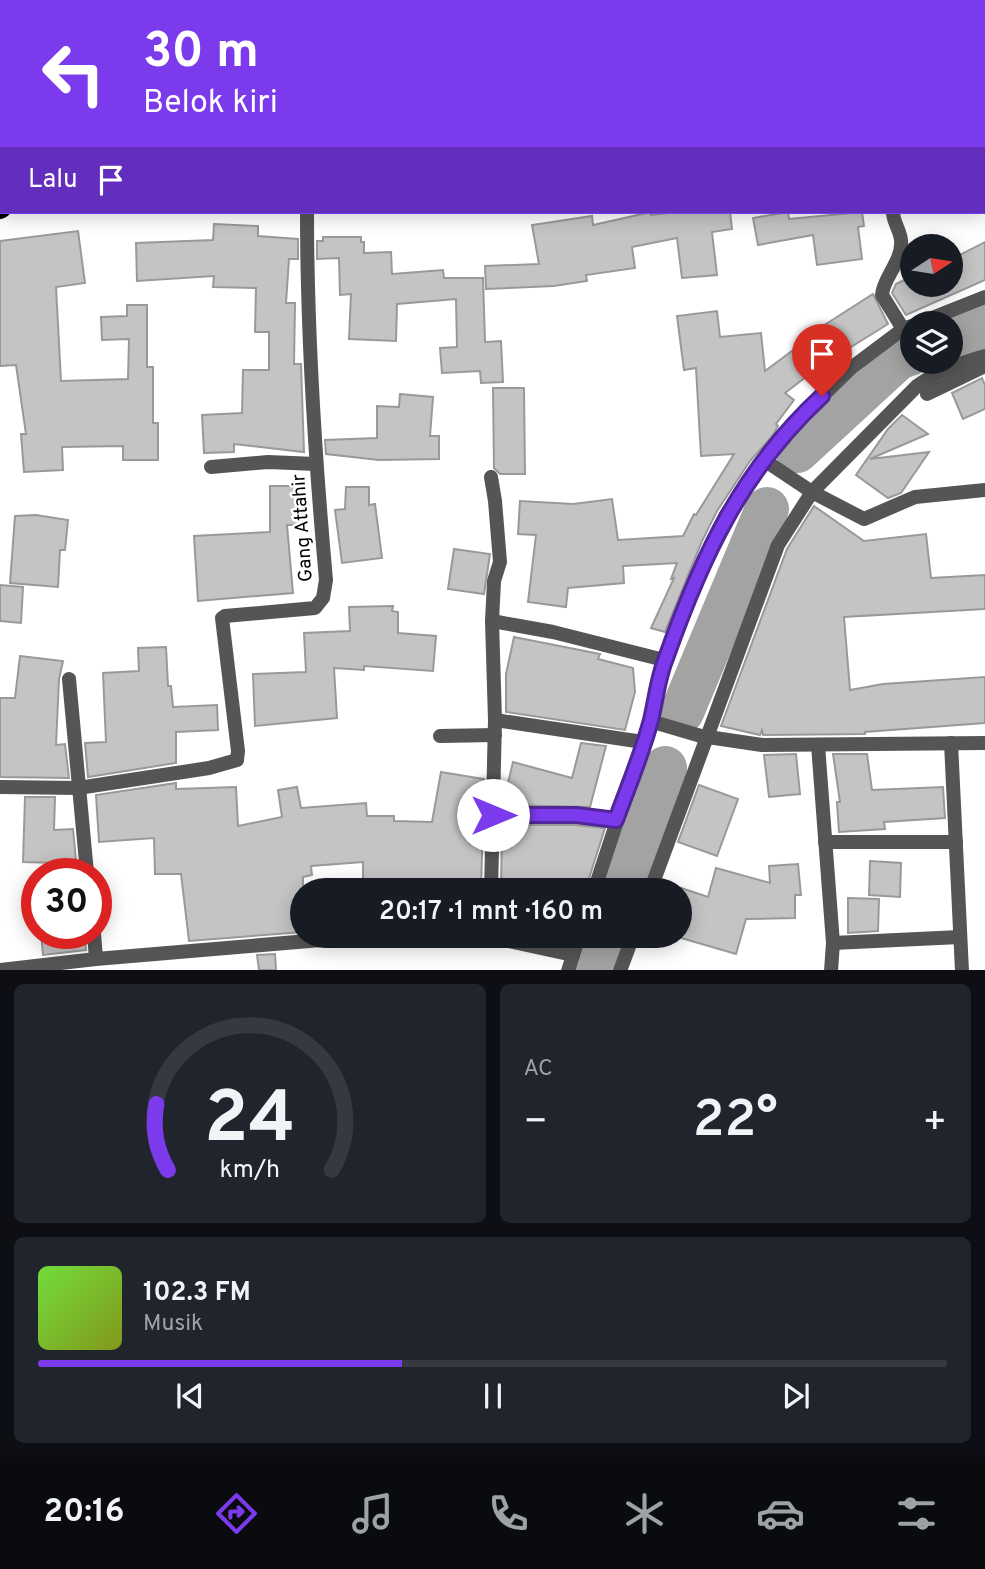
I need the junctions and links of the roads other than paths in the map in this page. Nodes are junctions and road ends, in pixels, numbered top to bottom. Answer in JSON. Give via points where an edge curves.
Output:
{"nodes":[{"id":1,"x":307,"y":214,"type":"edge"},
{"id":2,"x":894,"y":214,"type":"edge"},
{"id":3,"x":985,"y":297,"type":"edge"},
{"id":4,"x":949,"y":311,"type":"edge"},
{"id":5,"x":900,"y":314,"type":"edge"},
{"id":6,"x":900,"y":334,"type":"edge"},
{"id":7,"x":985,"y":356,"type":"edge"},
{"id":8,"x":985,"y":366,"type":"edge"},
{"id":9,"x":927,"y":394,"type":"dead end"},
{"id":10,"x":768,"y":463,"type":"junction"},
{"id":11,"x":316,"y":464,"type":"junction"},
{"id":12,"x":212,"y":467,"type":"dead end"},
{"id":13,"x":491,"y":477,"type":"dead end"},
{"id":14,"x":806,"y":488,"type":"junction"},
{"id":15,"x":985,"y":490,"type":"edge"},
{"id":16,"x":492,"y":621,"type":"junction"},
{"id":17,"x":664,"y":660,"type":"junction"},
{"id":18,"x":69,"y":679,"type":"dead end"},
{"id":19,"x":495,"y":720,"type":"junction"},
{"id":20,"x":650,"y":721,"type":"junction"},
{"id":21,"x":495,"y":735,"type":"junction"},
{"id":22,"x":440,"y":736,"type":"dead end"},
{"id":23,"x":704,"y":736,"type":"junction"},
{"id":24,"x":643,"y":742,"type":"junction"},
{"id":25,"x":951,"y":743,"type":"junction"},
{"id":26,"x":985,"y":743,"type":"edge"},
{"id":27,"x":818,"y":745,"type":"junction"},
{"id":28,"x":0,"y":787,"type":"edge"},
{"id":29,"x":78,"y":788,"type":"junction"},
{"id":30,"x":493,"y":815,"type":"junction"},
{"id":31,"x":616,"y":820,"type":"junction"},
{"id":32,"x":825,"y":842,"type":"junction"},
{"id":33,"x":956,"y":842,"type":"junction"},
{"id":34,"x":85,"y":858,"type":"edge"},
{"id":35,"x":491,"y":878,"type":"edge"},
{"id":36,"x":598,"y":878,"type":"edge"},
{"id":37,"x":655,"y":878,"type":"edge"},
{"id":38,"x":960,"y":937,"type":"junction"},
{"id":39,"x":290,"y":943,"type":"edge"},
{"id":40,"x":832,"y":943,"type":"junction"},
{"id":41,"x":521,"y":948,"type":"edge"},
{"id":42,"x":575,"y":948,"type":"edge"},
{"id":43,"x":629,"y":948,"type":"edge"},
{"id":44,"x":95,"y":949,"type":"edge"},
{"id":45,"x":96,"y":959,"type":"junction"},
{"id":46,"x":570,"y":965,"type":"edge"},
{"id":47,"x":0,"y":970,"type":"edge"},
{"id":48,"x":620,"y":970,"type":"edge"},
{"id":49,"x":831,"y":970,"type":"edge"},
{"id":50,"x":962,"y":970,"type":"edge"}],
"edges":[{"from":1,"to":11,"type":"street","name":"Gang Attahir"},
{"from":2,"to":5,"type":"street","via":[[901,241],[883,295]]},
{"from":3,"to":4,"type":"street"},
{"from":6,"to":10,"type":"street","via":[[851,368],[809,409]]},
{"from":7,"to":14,"type":"street","via":[[952,366],[917,386]]},
{"from":8,"to":9,"type":"street"},
{"from":10,"to":14,"type":"street"},
{"from":10,"to":17,"type":"street","via":[[758,466],[710,545]]},
{"from":11,"to":12,"type":"street","via":[[268,461]]},
{"from":11,"to":29,"type":"street","name":"Gang Attahir","via":[[327,580],[323,598],[314,608],[222,618],[237,760]]},
{"from":13,"to":16,"type":"street","via":[[500,552]]},
{"from":14,"to":15,"type":"street","via":[[867,519],[915,497]]},
{"from":14,"to":23,"type":"street","via":[[778,545]]},
{"from":16,"to":17,"type":"street"},
{"from":16,"to":19,"type":"street"},
{"from":17,"to":20,"type":"street"},
{"from":18,"to":29,"type":"street"},
{"from":19,"to":21,"type":"street"},
{"from":19,"to":24,"type":"street"},
{"from":20,"to":23,"type":"street"},
{"from":20,"to":24,"type":"street"},
{"from":21,"to":22,"type":"street"},
{"from":21,"to":30,"type":"street"},
{"from":23,"to":27,"type":"street","via":[[747,744]]},
{"from":23,"to":37,"type":"street"},
{"from":24,"to":31,"type":"street"},
{"from":25,"to":26,"type":"street"},
{"from":25,"to":27,"type":"street"},
{"from":25,"to":33,"type":"street"},
{"from":27,"to":32,"type":"street"},
{"from":28,"to":29,"type":"street"},
{"from":29,"to":34,"type":"street"},
{"from":30,"to":31,"type":"street"},
{"from":30,"to":35,"type":"street"},
{"from":31,"to":36,"type":"street"},
{"from":32,"to":33,"type":"street"},
{"from":32,"to":40,"type":"street"},
{"from":33,"to":38,"type":"street"},
{"from":38,"to":40,"type":"street"},
{"from":38,"to":50,"type":"street"},
{"from":39,"to":45,"type":"street"},
{"from":40,"to":49,"type":"street"},
{"from":41,"to":46,"type":"street"},
{"from":42,"to":46,"type":"street"},
{"from":43,"to":48,"type":"street"},
{"from":44,"to":45,"type":"street"},
{"from":45,"to":47,"type":"street"}]}
